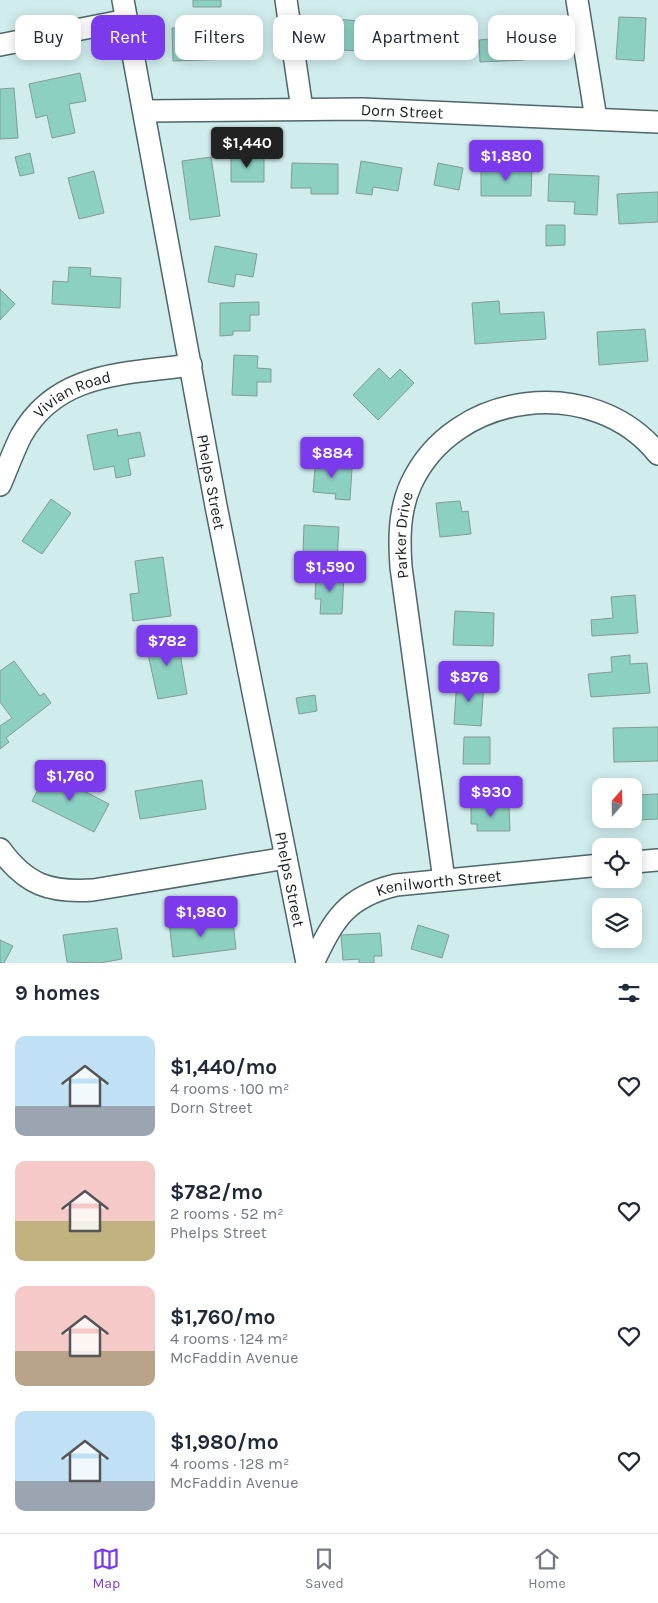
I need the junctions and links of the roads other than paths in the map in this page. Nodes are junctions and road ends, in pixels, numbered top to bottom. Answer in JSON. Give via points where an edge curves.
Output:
{"nodes":[{"id":1,"x":286,"y":0,"type":"edge"},
{"id":2,"x":577,"y":0,"type":"edge"},
{"id":3,"x":125,"y":10,"type":"edge"},
{"id":4,"x":0,"y":45,"type":"edge"},
{"id":5,"x":302,"y":109,"type":"junction"},
{"id":6,"x":144,"y":111,"type":"junction"},
{"id":7,"x":596,"y":119,"type":"junction"},
{"id":8,"x":658,"y":122,"type":"edge"},
{"id":9,"x":191,"y":366,"type":"junction"},
{"id":10,"x":658,"y":454,"type":"edge"},
{"id":11,"x":0,"y":486,"type":"edge"},
{"id":12,"x":0,"y":849,"type":"edge"},
{"id":13,"x":286,"y":858,"type":"junction"},
{"id":14,"x":658,"y":860,"type":"edge"},
{"id":15,"x":642,"y":861,"type":"edge"},
{"id":16,"x":592,"y":866,"type":"edge"},
{"id":17,"x":444,"y":880,"type":"junction"},
{"id":18,"x":307,"y":963,"type":"edge"},
{"id":19,"x":313,"y":963,"type":"edge"}],
"edges":[{"from":1,"to":5,"type":"street"},
{"from":2,"to":7,"type":"street"},
{"from":3,"to":4,"type":"street"},
{"from":3,"to":6,"type":"street","name":"Phelps Street"},
{"from":5,"to":6,"type":"street","name":"Dorn Street"},
{"from":5,"to":7,"type":"street","name":"Dorn Street"},
{"from":6,"to":9,"type":"street","name":"Phelps Street"},
{"from":7,"to":8,"type":"street","name":"Dorn Street"},
{"from":9,"to":11,"type":"street","name":"Vivian Road","via":[[100,377],[61,394],[46,405],[22,435]]},
{"from":9,"to":13,"type":"street","name":"Phelps Street"},
{"from":10,"to":17,"type":"street","name":"Parker Drive","via":[[631,427],[603,414],[554,402],[525,403],[485,414],[461,427],[440,443],[411,484],[399,536],[401,566]]},
{"from":12,"to":13,"type":"street","via":[[18,870],[37,884],[70,892]]},
{"from":13,"to":18,"type":"street","name":"Phelps Street"},
{"from":14,"to":15,"type":"street"},
{"from":16,"to":17,"type":"street","name":"Kenilworth Street"},
{"from":17,"to":19,"type":"street","name":"Kenilworth Street","via":[[396,885],[374,890],[357,899],[340,913]]}]}
